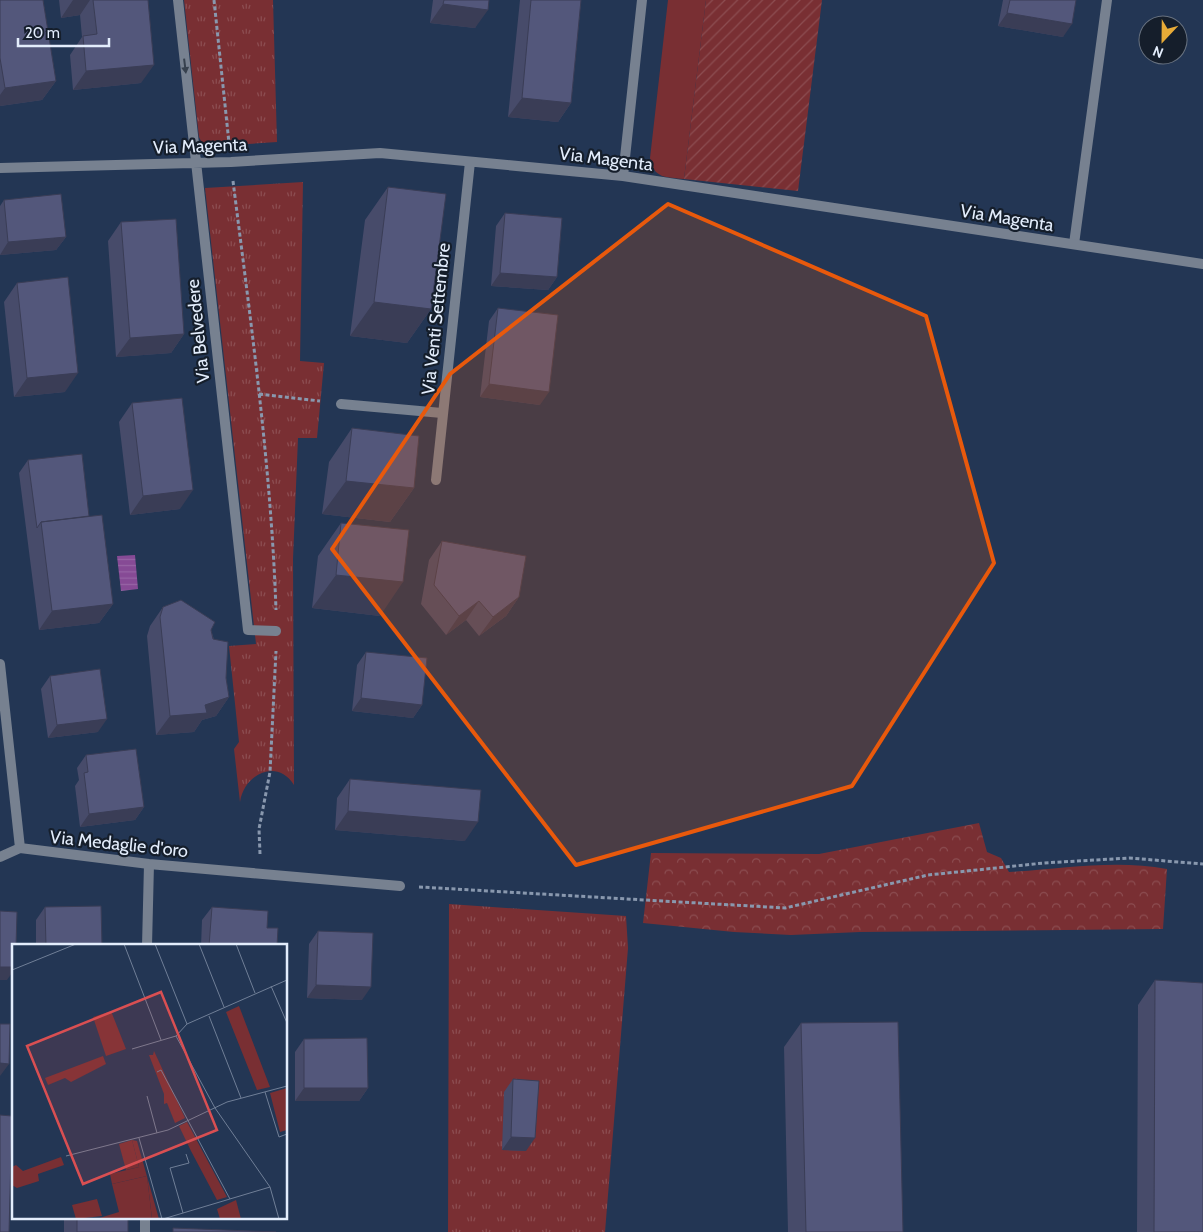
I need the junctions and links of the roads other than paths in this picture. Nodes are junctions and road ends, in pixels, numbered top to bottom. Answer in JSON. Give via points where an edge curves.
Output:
{"nodes":[{"id":1,"x":178,"y":0,"type":"edge"},
{"id":2,"x":642,"y":0,"type":"edge"},
{"id":3,"x":1107,"y":0,"type":"edge"},
{"id":4,"x":470,"y":162,"type":"junction"},
{"id":5,"x":196,"y":163,"type":"junction"},
{"id":6,"x":0,"y":168,"type":"edge"},
{"id":7,"x":623,"y":176,"type":"junction"},
{"id":8,"x":1074,"y":244,"type":"junction"},
{"id":9,"x":1203,"y":264,"type":"edge"},
{"id":10,"x":341,"y":404,"type":"road end"},
{"id":11,"x":442,"y":414,"type":"junction"},
{"id":12,"x":436,"y":480,"type":"dead end"},
{"id":13,"x":276,"y":631,"type":"road end"},
{"id":14,"x":0,"y":664,"type":"edge"},
{"id":15,"x":20,"y":848,"type":"junction"},
{"id":16,"x":0,"y":857,"type":"edge"},
{"id":17,"x":150,"y":864,"type":"junction"},
{"id":18,"x":400,"y":886,"type":"road end"},
{"id":19,"x":147,"y":944,"type":"edge"}],
"edges":[{"from":1,"to":5,"type":"street","name":"Via Belvedere","one_way":true},
{"from":2,"to":7,"type":"street"},
{"from":3,"to":8,"type":"street"},
{"from":4,"to":5,"type":"street","name":"Via Magenta","via":[[380,153]]},
{"from":4,"to":7,"type":"street","name":"Via Magenta"},
{"from":4,"to":11,"type":"street","name":"Via Venti Settembre"},
{"from":5,"to":6,"type":"street","name":"Via Magenta"},
{"from":5,"to":13,"type":"street","name":"Via Belvedere","via":[[248,630]]},
{"from":7,"to":8,"type":"street","name":"Via Magenta"},
{"from":8,"to":9,"type":"street","name":"Via Magenta"},
{"from":10,"to":11,"type":"street"},
{"from":11,"to":12,"type":"street","name":"Via Venti Settembre"},
{"from":14,"to":15,"type":"street"},
{"from":15,"to":16,"type":"street"},
{"from":15,"to":17,"type":"street","name":"Via Medaglie d'oro"},
{"from":17,"to":18,"type":"street","name":"Via Medaglie d'oro"},
{"from":17,"to":19,"type":"street"}]}
